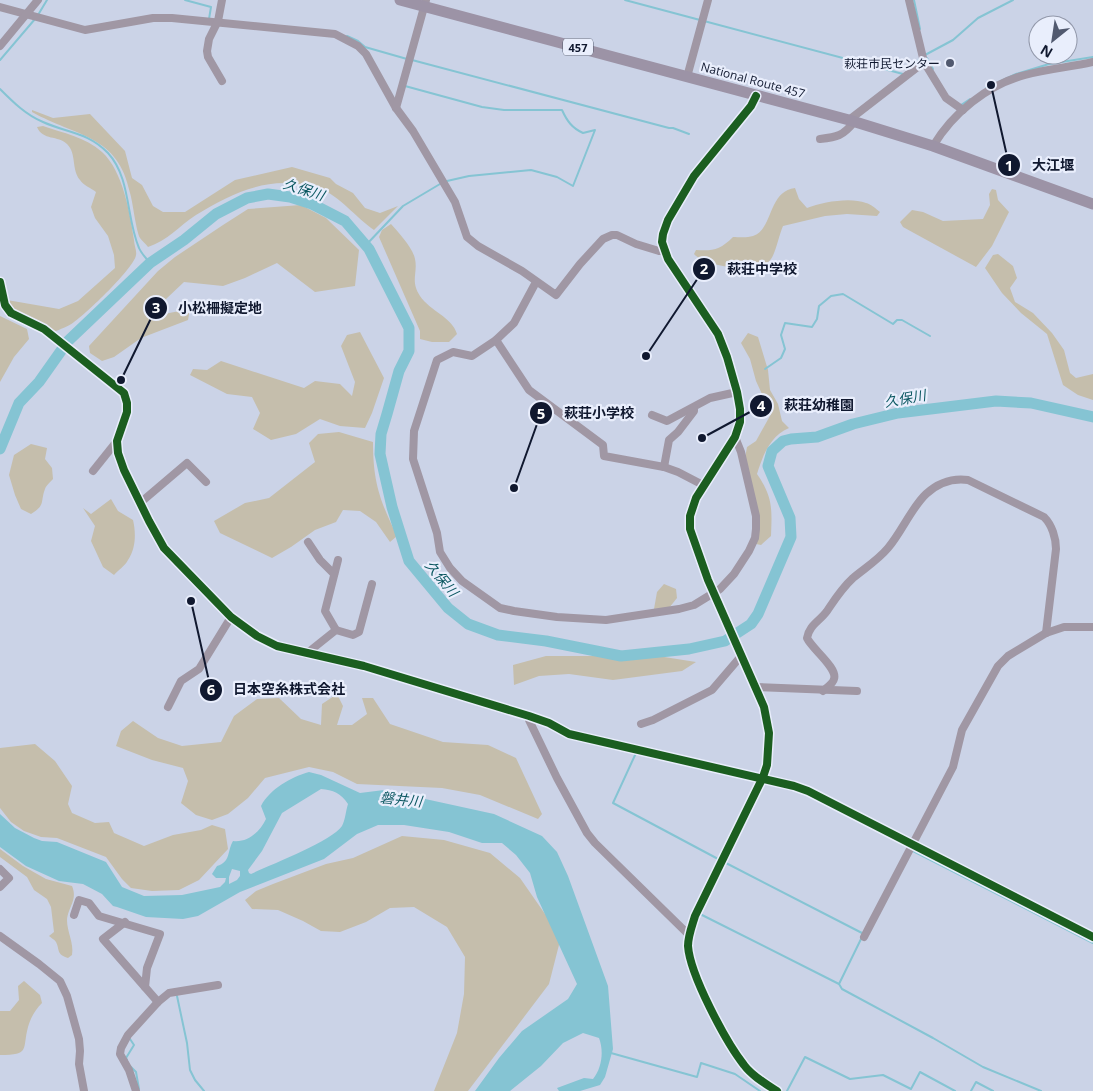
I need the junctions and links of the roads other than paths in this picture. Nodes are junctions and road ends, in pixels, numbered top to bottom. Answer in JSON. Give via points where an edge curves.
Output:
{"nodes":[{"id":1,"x":38,"y":0,"type":"edge"},
{"id":2,"x":222,"y":0,"type":"edge"},
{"id":3,"x":400,"y":0,"type":"edge"},
{"id":4,"x":708,"y":0,"type":"edge"},
{"id":5,"x":910,"y":0,"type":"edge"},
{"id":6,"x":425,"y":3,"type":"edge"},
{"id":7,"x":0,"y":7,"type":"edge"},
{"id":8,"x":27,"y":14,"type":"junction"},
{"id":9,"x":218,"y":21,"type":"junction"},
{"id":10,"x":0,"y":46,"type":"edge"},
{"id":11,"x":924,"y":62,"type":"junction"},
{"id":12,"x":1093,"y":62,"type":"edge"},
{"id":13,"x":687,"y":77,"type":"junction"},
{"id":14,"x":222,"y":81,"type":"dead end"},
{"id":15,"x":756,"y":96,"type":"junction"},
{"id":16,"x":396,"y":108,"type":"junction"},
{"id":17,"x":963,"y":110,"type":"junction"},
{"id":18,"x":851,"y":121,"type":"junction"},
{"id":19,"x":820,"y":139,"type":"dead end"},
{"id":20,"x":934,"y":146,"type":"junction"},
{"id":21,"x":1093,"y":204,"type":"edge"},
{"id":22,"x":664,"y":250,"type":"junction"},
{"id":23,"x":0,"y":282,"type":"edge"},
{"id":24,"x":536,"y":282,"type":"junction"},
{"id":25,"x":496,"y":340,"type":"junction"},
{"id":26,"x":737,"y":392,"type":"junction"},
{"id":27,"x":694,"y":408,"type":"junction"},
{"id":28,"x":652,"y":415,"type":"dead end"},
{"id":29,"x":735,"y":437,"type":"junction"},
{"id":30,"x":117,"y":441,"type":"junction"},
{"id":31,"x":664,"y":467,"type":"junction"},
{"id":32,"x":94,"y":471,"type":"dead end"},
{"id":33,"x":206,"y":482,"type":"dead end"},
{"id":34,"x":703,"y":485,"type":"junction"},
{"id":35,"x":140,"y":503,"type":"junction"},
{"id":36,"x":308,"y":542,"type":"dead end"},
{"id":37,"x":338,"y":560,"type":"dead end"},
{"id":38,"x":334,"y":574,"type":"junction"},
{"id":39,"x":372,"y":584,"type":"dead end"},
{"id":40,"x":231,"y":617,"type":"junction"},
{"id":41,"x":1093,"y":627,"type":"edge"},
{"id":42,"x":336,"y":630,"type":"junction"},
{"id":43,"x":1046,"y":633,"type":"junction"},
{"id":44,"x":306,"y":654,"type":"junction"},
{"id":45,"x":742,"y":655,"type":"junction"},
{"id":46,"x":756,"y":687,"type":"junction"},
{"id":47,"x":823,"y":690,"type":"junction"},
{"id":48,"x":857,"y":692,"type":"dead end"},
{"id":49,"x":168,"y":707,"type":"dead end"},
{"id":50,"x":529,"y":716,"type":"junction"},
{"id":51,"x":641,"y":724,"type":"dead end"},
{"id":52,"x":763,"y":777,"type":"junction"},
{"id":53,"x":912,"y":845,"type":"junction"},
{"id":54,"x":0,"y":869,"type":"edge"},
{"id":55,"x":0,"y":887,"type":"edge"},
{"id":56,"x":74,"y":915,"type":"dead end"},
{"id":57,"x":125,"y":922,"type":"junction"},
{"id":58,"x":689,"y":935,"type":"junction"},
{"id":59,"x":0,"y":936,"type":"edge"},
{"id":60,"x":864,"y":937,"type":"dead end"},
{"id":61,"x":1093,"y":937,"type":"edge"},
{"id":62,"x":218,"y":984,"type":"dead end"},
{"id":63,"x":145,"y":987,"type":"junction"},
{"id":64,"x":158,"y":1002,"type":"junction"},
{"id":65,"x":84,"y":1091,"type":"edge"},
{"id":66,"x":136,"y":1091,"type":"edge"},
{"id":67,"x":777,"y":1091,"type":"edge"}],
"edges":[{"from":1,"to":8,"type":"street"},
{"from":2,"to":9,"type":"street"},
{"from":3,"to":6,"type":"highway","name":"National Route 457","number":"457"},
{"from":4,"to":13,"type":"street"},
{"from":5,"to":11,"type":"street"},
{"from":6,"to":13,"type":"highway","name":"National Route 457","number":"457"},
{"from":6,"to":16,"type":"street"},
{"from":7,"to":8,"type":"street"},
{"from":8,"to":9,"type":"street","via":[[85,30],[153,18]]},
{"from":8,"to":10,"type":"street"},
{"from":9,"to":14,"type":"street","via":[[207,51]]},
{"from":9,"to":16,"type":"street","via":[[335,34],[349,40],[366,54]]},
{"from":11,"to":17,"type":"street","via":[[946,98]]},
{"from":11,"to":18,"type":"street"},
{"from":12,"to":17,"type":"street","via":[[1024,75],[994,87]]},
{"from":13,"to":15,"type":"highway","name":"National Route 457","number":"457"},
{"from":15,"to":18,"type":"highway","name":"National Route 457","number":"457"},
{"from":15,"to":22,"type":"street","via":[[694,176],[668,220],[663,234]]},
{"from":16,"to":24,"type":"street","via":[[455,202],[467,237]]},
{"from":17,"to":20,"type":"street","via":[[941,133]]},
{"from":18,"to":19,"type":"street","via":[[845,133]]},
{"from":18,"to":20,"type":"highway","name":"National Route 457","number":"457"},
{"from":20,"to":21,"type":"highway","name":"National Route 457","number":"457"},
{"from":22,"to":24,"type":"street","via":[[612,235],[603,239],[580,264],[556,296]]},
{"from":22,"to":26,"type":"street","via":[[718,334]]},
{"from":23,"to":30,"type":"street","via":[[11,313],[44,329],[124,393],[126,412]]},
{"from":24,"to":25,"type":"street","via":[[514,323]]},
{"from":25,"to":29,"type":"street","via":[[472,356],[453,352],[437,360],[414,431],[413,459],[440,552],[462,581],[500,608],[557,617],[606,620],[694,605],[720,589],[749,551],[756,528],[756,516]]},
{"from":25,"to":31,"type":"street","via":[[529,390],[604,445],[604,456]]},
{"from":26,"to":27,"type":"street","via":[[710,398]]},
{"from":26,"to":29,"type":"street","via":[[740,422]]},
{"from":27,"to":28,"type":"street","via":[[667,421]]},
{"from":27,"to":31,"type":"street","via":[[669,440]]},
{"from":29,"to":34,"type":"street"},
{"from":30,"to":32,"type":"street"},
{"from":30,"to":35,"type":"street","via":[[124,470]]},
{"from":31,"to":34,"type":"street"},
{"from":33,"to":35,"type":"street","via":[[187,463]]},
{"from":34,"to":45,"type":"street","bridge":true,"via":[[692,508],[690,529],[708,580]]},
{"from":35,"to":40,"type":"street","via":[[164,548]]},
{"from":36,"to":38,"type":"street"},
{"from":37,"to":38,"type":"street"},
{"from":38,"to":42,"type":"street","via":[[325,611]]},
{"from":39,"to":42,"type":"street","via":[[359,632],[353,635]]},
{"from":40,"to":44,"type":"street","via":[[277,646]]},
{"from":40,"to":49,"type":"street","via":[[199,669],[181,681]]},
{"from":41,"to":43,"type":"street","via":[[1064,627]]},
{"from":42,"to":44,"type":"street"},
{"from":43,"to":47,"type":"street","via":[[1056,549],[1049,522],[968,480],[950,480],[926,494],[888,548],[852,579],[813,624],[807,638],[809,643],[834,675],[834,680]]},
{"from":43,"to":53,"type":"street","via":[[1008,656],[998,666],[962,730],[953,767]]},
{"from":44,"to":50,"type":"street","via":[[364,666]]},
{"from":45,"to":46,"type":"street"},
{"from":45,"to":51,"type":"street","via":[[712,690]]},
{"from":46,"to":47,"type":"street"},
{"from":46,"to":52,"type":"street","via":[[764,706],[769,733]]},
{"from":47,"to":48,"type":"street"},
{"from":50,"to":52,"type":"street","via":[[593,741]]},
{"from":50,"to":58,"type":"street","via":[[557,778],[595,843]]},
{"from":52,"to":53,"type":"street","via":[[808,791]]},
{"from":52,"to":58,"type":"street","via":[[695,916]]},
{"from":53,"to":60,"type":"street"},
{"from":53,"to":61,"type":"street"},
{"from":54,"to":55,"type":"street","via":[[9,878]]},
{"from":56,"to":57,"type":"street","via":[[79,900],[90,903],[99,916]]},
{"from":57,"to":63,"type":"street","via":[[103,939]]},
{"from":57,"to":63,"type":"street","via":[[160,934],[147,968]]},
{"from":58,"to":67,"type":"street","via":[[692,964],[728,1042],[745,1066]]},
{"from":59,"to":65,"type":"street","via":[[60,981],[80,1040],[79,1064]]},
{"from":62,"to":64,"type":"street","via":[[172,992]]},
{"from":63,"to":64,"type":"street"},
{"from":64,"to":66,"type":"street","via":[[128,1035],[121,1048],[120,1054]]}]}
